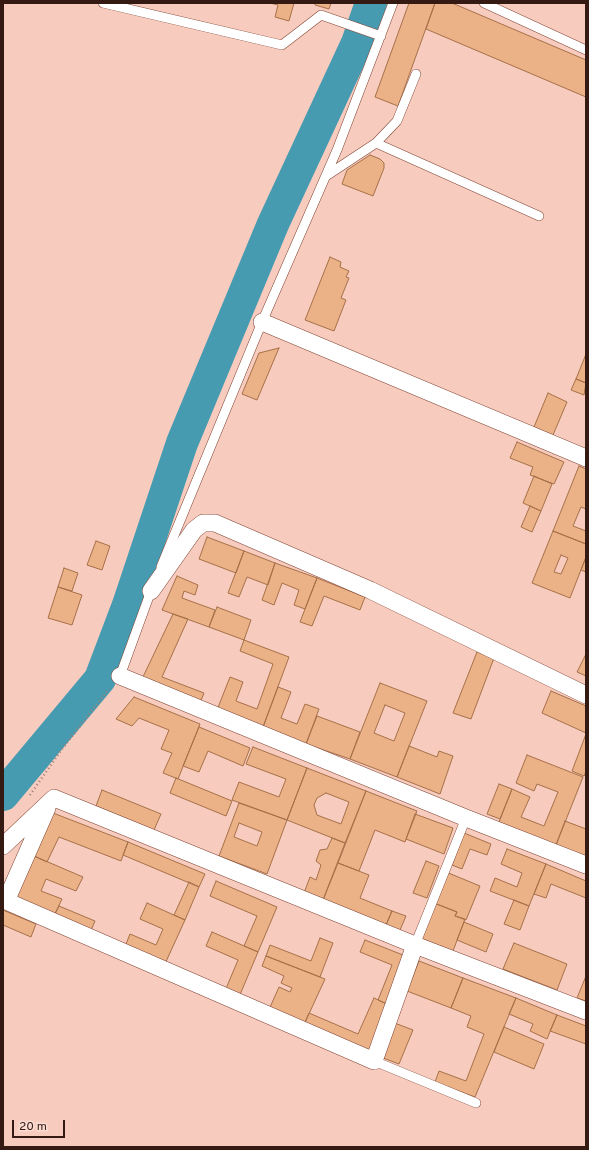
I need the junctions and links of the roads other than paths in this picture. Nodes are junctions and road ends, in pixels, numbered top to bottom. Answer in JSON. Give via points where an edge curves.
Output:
{"nodes":[{"id":1,"x":103,"y":3,"type":"edge"},
{"id":2,"x":393,"y":3,"type":"edge"},
{"id":3,"x":484,"y":3,"type":"edge"},
{"id":4,"x":378,"y":35,"type":"junction"},
{"id":5,"x":586,"y":50,"type":"edge"},
{"id":6,"x":416,"y":74,"type":"dead end"},
{"id":7,"x":376,"y":143,"type":"junction"},
{"id":8,"x":326,"y":176,"type":"junction"},
{"id":9,"x":539,"y":216,"type":"dead end"},
{"id":10,"x":262,"y":322,"type":"junction"},
{"id":11,"x":586,"y":458,"type":"edge"},
{"id":12,"x":151,"y":591,"type":"junction"},
{"id":13,"x":120,"y":676,"type":"joint"},
{"id":14,"x":586,"y":695,"type":"edge"},
{"id":15,"x":51,"y":801,"type":"junction"},
{"id":16,"x":466,"y":818,"type":"junction"},
{"id":17,"x":3,"y":846,"type":"edge"},
{"id":18,"x":586,"y":865,"type":"edge"},
{"id":19,"x":415,"y":945,"type":"junction"},
{"id":20,"x":586,"y":1011,"type":"edge"},
{"id":21,"x":374,"y":1061,"type":"junction"},
{"id":22,"x":476,"y":1103,"type":"dead end"}],
"edges":[{"from":1,"to":4,"type":"lane","via":[[282,44],[321,15]]},
{"from":2,"to":4,"type":"lane"},
{"from":3,"to":5,"type":"lane"},
{"from":4,"to":8,"type":"lane"},
{"from":6,"to":7,"type":"lane","via":[[397,121]]},
{"from":7,"to":8,"type":"lane"},
{"from":7,"to":9,"type":"lane"},
{"from":8,"to":10,"type":"lane"},
{"from":10,"to":11,"type":"street"},
{"from":10,"to":12,"type":"lane"},
{"from":12,"to":13,"type":"lane"},
{"from":12,"to":14,"type":"street","via":[[194,530],[203,523],[215,523],[370,590]]},
{"from":13,"to":16,"type":"street"},
{"from":15,"to":17,"type":"street"},
{"from":15,"to":19,"type":"street","via":[[54,798]]},
{"from":15,"to":21,"type":"street","via":[[6,901]]},
{"from":16,"to":18,"type":"street"},
{"from":16,"to":19,"type":"lane"},
{"from":19,"to":20,"type":"street"},
{"from":19,"to":21,"type":"street"},
{"from":21,"to":22,"type":"lane"}]}
